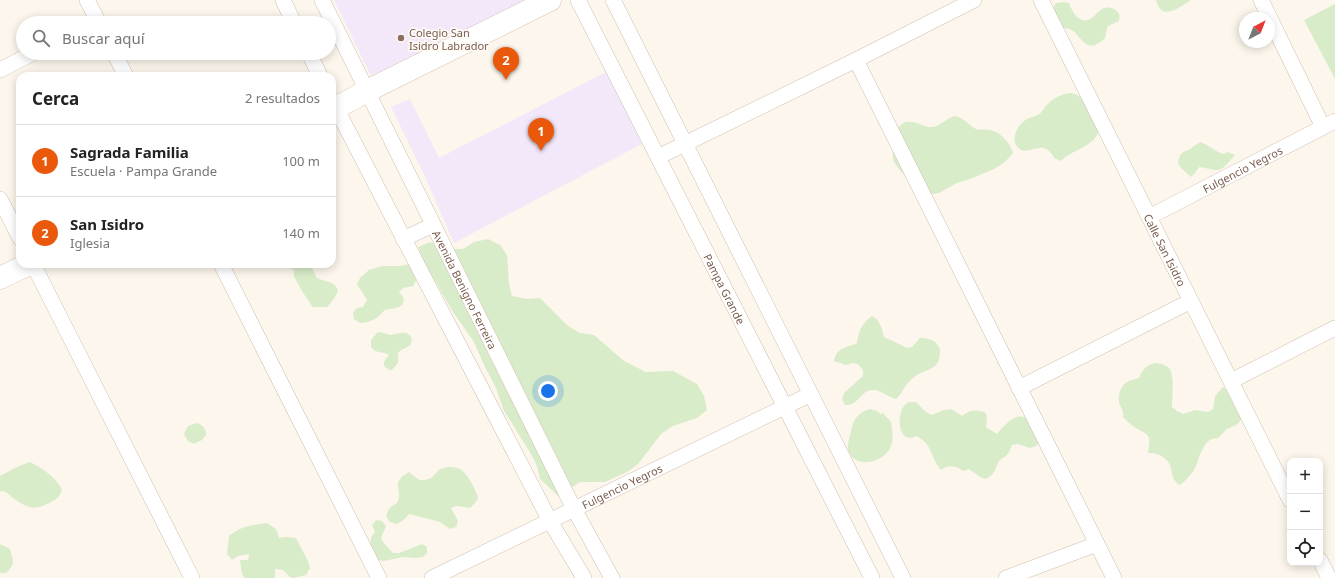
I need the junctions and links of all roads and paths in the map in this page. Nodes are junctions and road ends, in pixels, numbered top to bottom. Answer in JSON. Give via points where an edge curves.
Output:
{"nodes":[{"id":1,"x":87,"y":0,"type":"edge"},
{"id":2,"x":283,"y":0,"type":"edge"},
{"id":3,"x":322,"y":0,"type":"edge"},
{"id":4,"x":550,"y":0,"type":"edge"},
{"id":5,"x":578,"y":0,"type":"edge"},
{"id":6,"x":613,"y":0,"type":"edge"},
{"id":7,"x":974,"y":0,"type":"edge"},
{"id":8,"x":1041,"y":0,"type":"edge"},
{"id":9,"x":1261,"y":0,"type":"edge"},
{"id":10,"x":94,"y":16,"type":"edge"},
{"id":11,"x":291,"y":16,"type":"edge"},
{"id":12,"x":330,"y":16,"type":"edge"},
{"id":13,"x":336,"y":28,"type":"edge"},
{"id":14,"x":20,"y":60,"type":"edge"},
{"id":15,"x":118,"y":60,"type":"edge"},
{"id":16,"x":312,"y":60,"type":"edge"},
{"id":17,"x":856,"y":60,"type":"junction"},
{"id":18,"x":0,"y":70,"type":"edge"},
{"id":19,"x":124,"y":72,"type":"edge"},
{"id":20,"x":318,"y":72,"type":"edge"},
{"id":21,"x":367,"y":91,"type":"junction"},
{"id":22,"x":336,"y":105,"type":"edge"},
{"id":23,"x":336,"y":112,"type":"edge"},
{"id":24,"x":1329,"y":124,"type":"edge"},
{"id":25,"x":685,"y":143,"type":"junction"},
{"id":26,"x":658,"y":157,"type":"junction"},
{"id":27,"x":0,"y":199,"type":"edge"},
{"id":28,"x":1149,"y":217,"type":"junction"},
{"id":29,"x":433,"y":225,"type":"junction"},
{"id":30,"x":16,"y":230,"type":"edge"},
{"id":31,"x":404,"y":239,"type":"junction"},
{"id":32,"x":21,"y":268,"type":"edge"},
{"id":33,"x":35,"y":268,"type":"edge"},
{"id":34,"x":223,"y":268,"type":"edge"},
{"id":35,"x":0,"y":278,"type":"edge"},
{"id":36,"x":1191,"y":302,"type":"junction"},
{"id":37,"x":1335,"y":328,"type":"edge"},
{"id":38,"x":1230,"y":381,"type":"junction"},
{"id":39,"x":1019,"y":388,"type":"junction"},
{"id":40,"x":810,"y":394,"type":"junction"},
{"id":41,"x":785,"y":406,"type":"junction"},
{"id":42,"x":1287,"y":494,"type":"edge"},
{"id":43,"x":574,"y":510,"type":"junction"},
{"id":44,"x":550,"y":521,"type":"junction"},
{"id":45,"x":1097,"y":544,"type":"junction"},
{"id":46,"x":1323,"y":566,"type":"edge"},
{"id":47,"x":192,"y":578,"type":"edge"},
{"id":48,"x":379,"y":578,"type":"edge"},
{"id":49,"x":432,"y":578,"type":"edge"},
{"id":50,"x":584,"y":578,"type":"edge"},
{"id":51,"x":612,"y":578,"type":"edge"},
{"id":52,"x":872,"y":578,"type":"edge"},
{"id":53,"x":903,"y":578,"type":"edge"},
{"id":54,"x":1006,"y":578,"type":"edge"},
{"id":55,"x":1114,"y":578,"type":"edge"},
{"id":56,"x":1329,"y":578,"type":"edge"}],
"edges":[{"from":1,"to":10,"type":"street"},
{"from":2,"to":11,"type":"street"},
{"from":3,"to":12,"type":"street","name":"Avenida Benigno Ferreira"},
{"from":4,"to":21,"type":"street"},
{"from":5,"to":26,"type":"street","name":"Pampa Grande"},
{"from":6,"to":25,"type":"street"},
{"from":7,"to":17,"type":"street"},
{"from":8,"to":28,"type":"street","name":"Calle San Isidro"},
{"from":9,"to":24,"type":"street"},
{"from":13,"to":21,"type":"street","name":"Avenida Benigno Ferreira"},
{"from":14,"to":18,"type":"street"},
{"from":15,"to":19,"type":"street"},
{"from":16,"to":20,"type":"street"},
{"from":17,"to":25,"type":"street"},
{"from":17,"to":39,"type":"street"},
{"from":21,"to":22,"type":"street"},
{"from":21,"to":29,"type":"street","name":"Avenida Benigno Ferreira"},
{"from":23,"to":31,"type":"street"},
{"from":24,"to":28,"type":"street","name":"Fulgencio Yegros"},
{"from":25,"to":26,"type":"street"},
{"from":25,"to":40,"type":"street"},
{"from":26,"to":41,"type":"street","name":"Pampa Grande"},
{"from":27,"to":30,"type":"street"},
{"from":28,"to":36,"type":"street","name":"Calle San Isidro"},
{"from":29,"to":31,"type":"street"},
{"from":29,"to":43,"type":"street","name":"Avenida Benigno Ferreira"},
{"from":31,"to":44,"type":"street"},
{"from":32,"to":35,"type":"street"},
{"from":33,"to":47,"type":"street"},
{"from":34,"to":48,"type":"street"},
{"from":36,"to":38,"type":"street","name":"Calle San Isidro"},
{"from":36,"to":39,"type":"street"},
{"from":37,"to":38,"type":"street"},
{"from":38,"to":42,"type":"street","name":"Calle San Isidro"},
{"from":39,"to":45,"type":"street"},
{"from":40,"to":41,"type":"street","name":"Fulgencio Yegros"},
{"from":40,"to":53,"type":"street"},
{"from":41,"to":43,"type":"street","name":"Fulgencio Yegros"},
{"from":41,"to":52,"type":"street","name":"Pampa Grande"},
{"from":43,"to":44,"type":"street","name":"Fulgencio Yegros"},
{"from":43,"to":51,"type":"street","name":"Avenida Benigno Ferreira"},
{"from":44,"to":49,"type":"street","name":"Fulgencio Yegros"},
{"from":44,"to":50,"type":"street"},
{"from":45,"to":54,"type":"street"},
{"from":45,"to":55,"type":"street"},
{"from":46,"to":56,"type":"street"}]}
